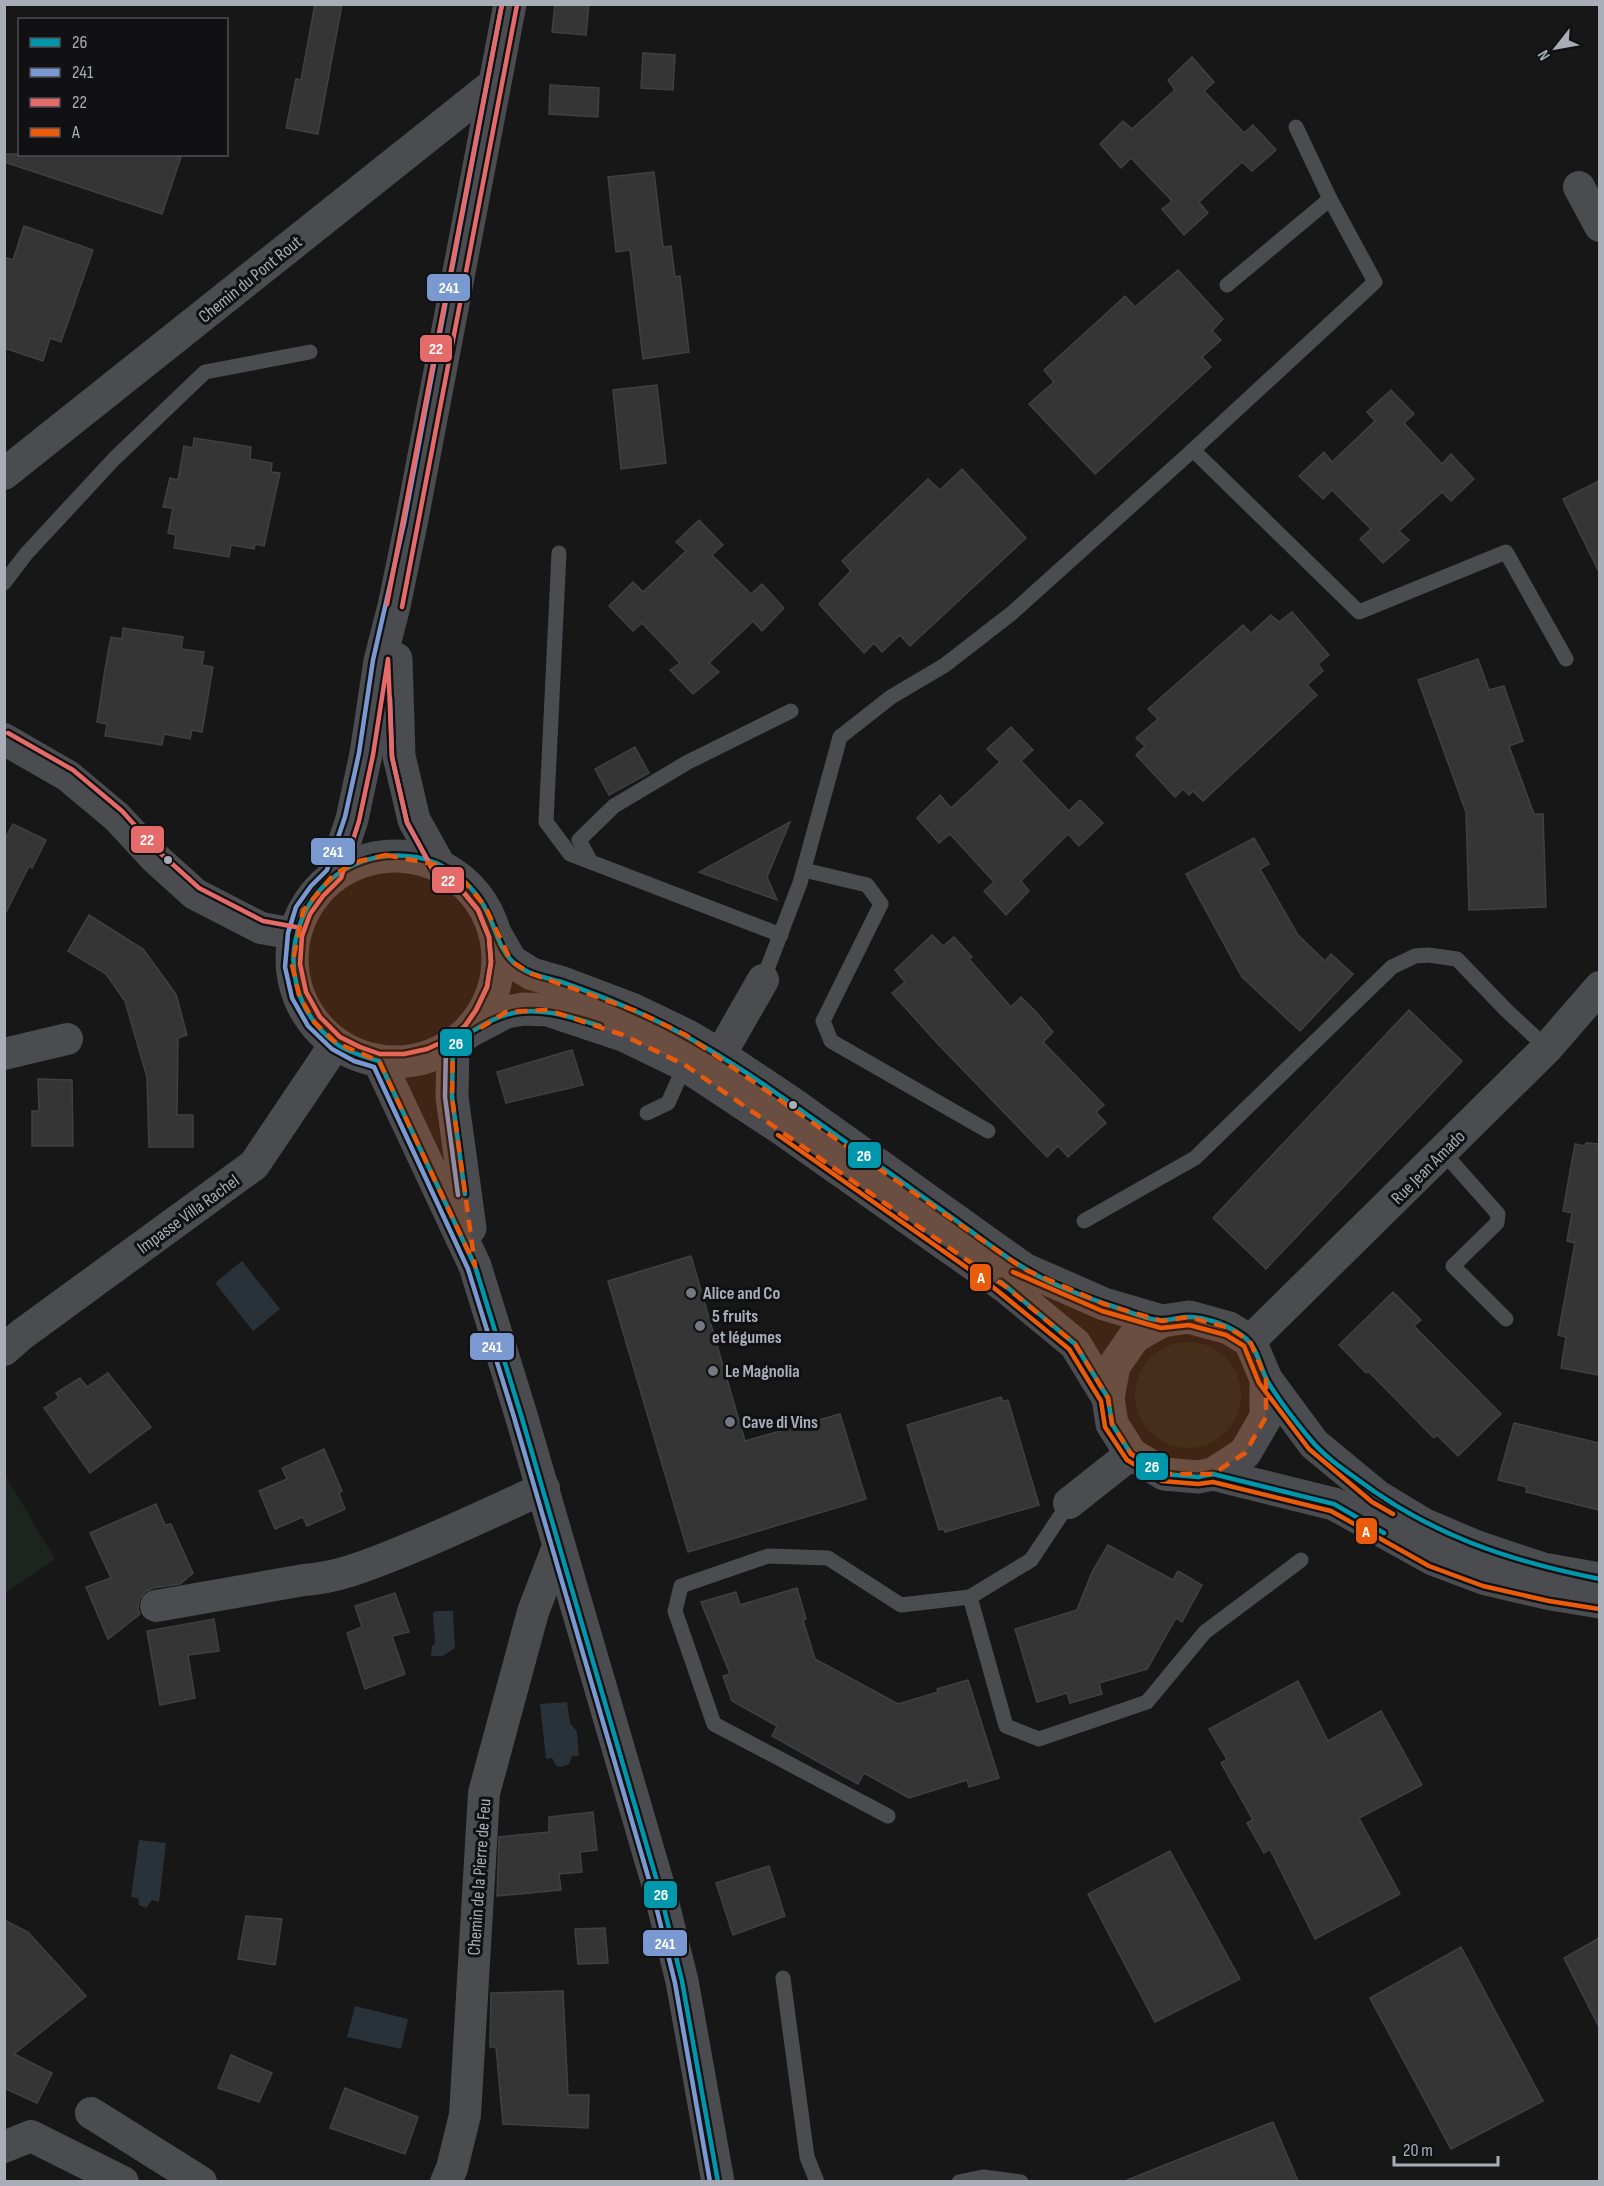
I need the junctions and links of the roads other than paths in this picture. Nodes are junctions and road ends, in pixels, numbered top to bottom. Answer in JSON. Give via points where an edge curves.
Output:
{"nodes":[{"id":1,"x":510,"y":4,"type":"edge"},
{"id":2,"x":495,"y":83,"type":"junction"},
{"id":3,"x":1296,"y":127,"type":"dead end"},
{"id":4,"x":1579,"y":187,"type":"dead end"},
{"id":5,"x":1330,"y":199,"type":"junction"},
{"id":6,"x":1599,"y":226,"type":"edge"},
{"id":7,"x":1227,"y":285,"type":"dead end"},
{"id":8,"x":310,"y":352,"type":"dead end"},
{"id":9,"x":1193,"y":450,"type":"junction"},
{"id":10,"x":4,"y":474,"type":"edge"},
{"id":11,"x":559,"y":553,"type":"dead end"},
{"id":12,"x":4,"y":583,"type":"edge"},
{"id":13,"x":394,"y":606,"type":"junction"},
{"id":14,"x":1566,"y":660,"type":"dead end"},
{"id":15,"x":791,"y":711,"type":"dead end"},
{"id":16,"x":4,"y":740,"type":"edge"},
{"id":17,"x":591,"y":862,"type":"junction"},
{"id":18,"x":439,"y":865,"type":"junction"},
{"id":19,"x":804,"y":870,"type":"junction"},
{"id":20,"x":334,"y":874,"type":"junction"},
{"id":21,"x":294,"y":934,"type":"junction"},
{"id":22,"x":496,"y":935,"type":"junction"},
{"id":23,"x":781,"y":935,"type":"junction"},
{"id":24,"x":764,"y":980,"type":"joint"},
{"id":25,"x":1599,"y":987,"type":"edge"},
{"id":26,"x":462,"y":1038,"type":"junction"},
{"id":27,"x":68,"y":1039,"type":"dead end"},
{"id":28,"x":336,"y":1043,"type":"junction"},
{"id":29,"x":1547,"y":1048,"type":"junction"},
{"id":30,"x":4,"y":1054,"type":"edge"},
{"id":31,"x":720,"y":1055,"type":"junction"},
{"id":32,"x":379,"y":1061,"type":"junction"},
{"id":33,"x":685,"y":1065,"type":"junction"},
{"id":34,"x":647,"y":1113,"type":"dead end"},
{"id":35,"x":988,"y":1131,"type":"dead end"},
{"id":36,"x":1443,"y":1152,"type":"junction"},
{"id":37,"x":1084,"y":1221,"type":"dead end"},
{"id":38,"x":476,"y":1266,"type":"junction"},
{"id":39,"x":1506,"y":1319,"type":"dead end"},
{"id":40,"x":1162,"y":1321,"type":"junction"},
{"id":41,"x":1250,"y":1341,"type":"junction"},
{"id":42,"x":4,"y":1350,"type":"edge"},
{"id":43,"x":1266,"y":1378,"type":"junction"},
{"id":44,"x":1108,"y":1398,"type":"junction"},
{"id":45,"x":1131,"y":1454,"type":"junction"},
{"id":46,"x":1213,"y":1474,"type":"junction"},
{"id":47,"x":543,"y":1488,"type":"junction"},
{"id":48,"x":1069,"y":1503,"type":"joint"},
{"id":49,"x":559,"y":1544,"type":"junction"},
{"id":50,"x":1301,"y":1560,"type":"dead end"},
{"id":51,"x":1599,"y":1579,"type":"edge"},
{"id":52,"x":970,"y":1597,"type":"junction"},
{"id":53,"x":1599,"y":1602,"type":"edge"},
{"id":54,"x":156,"y":1606,"type":"dead end"},
{"id":55,"x":888,"y":1816,"type":"dead end"},
{"id":56,"x":783,"y":1978,"type":"dead end"},
{"id":57,"x":91,"y":2113,"type":"dead end"},
{"id":58,"x":4,"y":2147,"type":"edge"},
{"id":59,"x":123,"y":2181,"type":"edge"},
{"id":60,"x":201,"y":2181,"type":"edge"},
{"id":61,"x":446,"y":2181,"type":"edge"},
{"id":62,"x":718,"y":2181,"type":"edge"},
{"id":63,"x":816,"y":2181,"type":"edge"},
{"id":64,"x":959,"y":2181,"type":"edge"},
{"id":65,"x":1021,"y":2181,"type":"edge"}],
"edges":[{"from":1,"to":2,"type":"street"},
{"from":2,"to":10,"type":"street","name":"Chemin du Pont Rout"},
{"from":2,"to":13,"type":"street"},
{"from":3,"to":5,"type":"lane"},
{"from":4,"to":6,"type":"street"},
{"from":5,"to":7,"type":"lane"},
{"from":5,"to":9,"type":"lane","via":[[1374,282]]},
{"from":8,"to":12,"type":"lane","via":[[205,372],[114,459]]},
{"from":9,"to":14,"type":"lane","via":[[1359,612],[1506,552]]},
{"from":9,"to":19,"type":"lane","via":[[1012,613],[840,737]]},
{"from":11,"to":17,"type":"lane","via":[[546,822],[570,854]]},
{"from":13,"to":18,"type":"street","via":[[399,756],[414,820]]},
{"from":13,"to":20,"type":"street","via":[[380,661],[355,808]]},
{"from":15,"to":17,"type":"lane","via":[[688,762],[614,806],[579,840]]},
{"from":16,"to":21,"type":"street","via":[[68,776],[117,817],[195,894],[261,928]]},
{"from":17,"to":23,"type":"lane"},
{"from":18,"to":20,"type":"street","via":[[413,856],[386,855],[359,861]]},
{"from":18,"to":22,"type":"street","via":[[465,882],[485,906]]},
{"from":19,"to":23,"type":"lane"},
{"from":19,"to":35,"type":"lane","via":[[867,885],[881,904],[823,1021],[831,1041]]},
{"from":20,"to":21,"type":"street","via":[[307,904]]},
{"from":21,"to":28,"type":"street","via":[[292,965],[299,995],[314,1022]]},
{"from":22,"to":26,"type":"street","via":[[499,962],[495,989],[483,1014]]},
{"from":22,"to":31,"type":"street","via":[[511,961],[532,974],[634,1010]]},
{"from":23,"to":24,"type":"lane"},
{"from":24,"to":31,"type":"street"},
{"from":25,"to":29,"type":"street","name":"Rue Jean Amado"},
{"from":26,"to":32,"type":"street","via":[[430,1056],[405,1062]]},
{"from":26,"to":33,"type":"street","via":[[506,1012],[548,1010],[623,1035]]},
{"from":26,"to":38,"type":"street","via":[[452,1097]]},
{"from":27,"to":30,"type":"street"},
{"from":28,"to":32,"type":"street"},
{"from":28,"to":42,"type":"street","name":"Impasse Villa Rachel","via":[[254,1165]]},
{"from":29,"to":36,"type":"street","name":"Rue Jean Amado"},
{"from":29,"to":37,"type":"lane","via":[[1457,959],[1416,956],[1392,967],[1195,1158]]},
{"from":31,"to":40,"type":"street","via":[[1024,1269],[1104,1304]]},
{"from":32,"to":38,"type":"street"},
{"from":33,"to":34,"type":"lane","via":[[668,1103]]},
{"from":33,"to":44,"type":"street","via":[[1006,1287],[1075,1344]]},
{"from":36,"to":39,"type":"lane","via":[[1498,1214],[1497,1223],[1453,1266]]},
{"from":36,"to":41,"type":"street","name":"Rue Jean Amado"},
{"from":38,"to":47,"type":"street"},
{"from":40,"to":41,"type":"street","via":[[1189,1317],[1229,1328]]},
{"from":40,"to":44,"type":"street","via":[[1134,1337],[1114,1366]]},
{"from":41,"to":43,"type":"street"},
{"from":43,"to":46,"type":"street","via":[[1266,1417],[1245,1454]]},
{"from":43,"to":51,"type":"street","via":[[1314,1444],[1377,1496],[1425,1525],[1543,1569]]},
{"from":44,"to":45,"type":"street","via":[[1112,1424]]},
{"from":45,"to":46,"type":"street","via":[[1164,1473]]},
{"from":45,"to":48,"type":"street"},
{"from":46,"to":53,"type":"street","via":[[1334,1504],[1434,1559],[1486,1579]]},
{"from":47,"to":49,"type":"street"},
{"from":47,"to":54,"type":"street","via":[[364,1567],[321,1579]]},
{"from":48,"to":52,"type":"lane","via":[[1031,1560]]},
{"from":49,"to":61,"type":"street","name":"Chemin de la Pierre de Feu","via":[[533,1612],[484,1793],[465,2115]]},
{"from":49,"to":62,"type":"street","via":[[659,1888],[682,1981]]},
{"from":50,"to":52,"type":"lane","via":[[1204,1632],[1147,1702],[1039,1739],[1006,1726]]},
{"from":52,"to":55,"type":"lane","via":[[901,1605],[828,1558],[768,1556],[681,1586],[675,1611],[714,1724]]},
{"from":56,"to":63,"type":"lane","via":[[807,2157]]},
{"from":57,"to":60,"type":"street"},
{"from":58,"to":59,"type":"street","via":[[32,2136]]},
{"from":64,"to":65,"type":"lane","via":[[983,2177]]}]}
